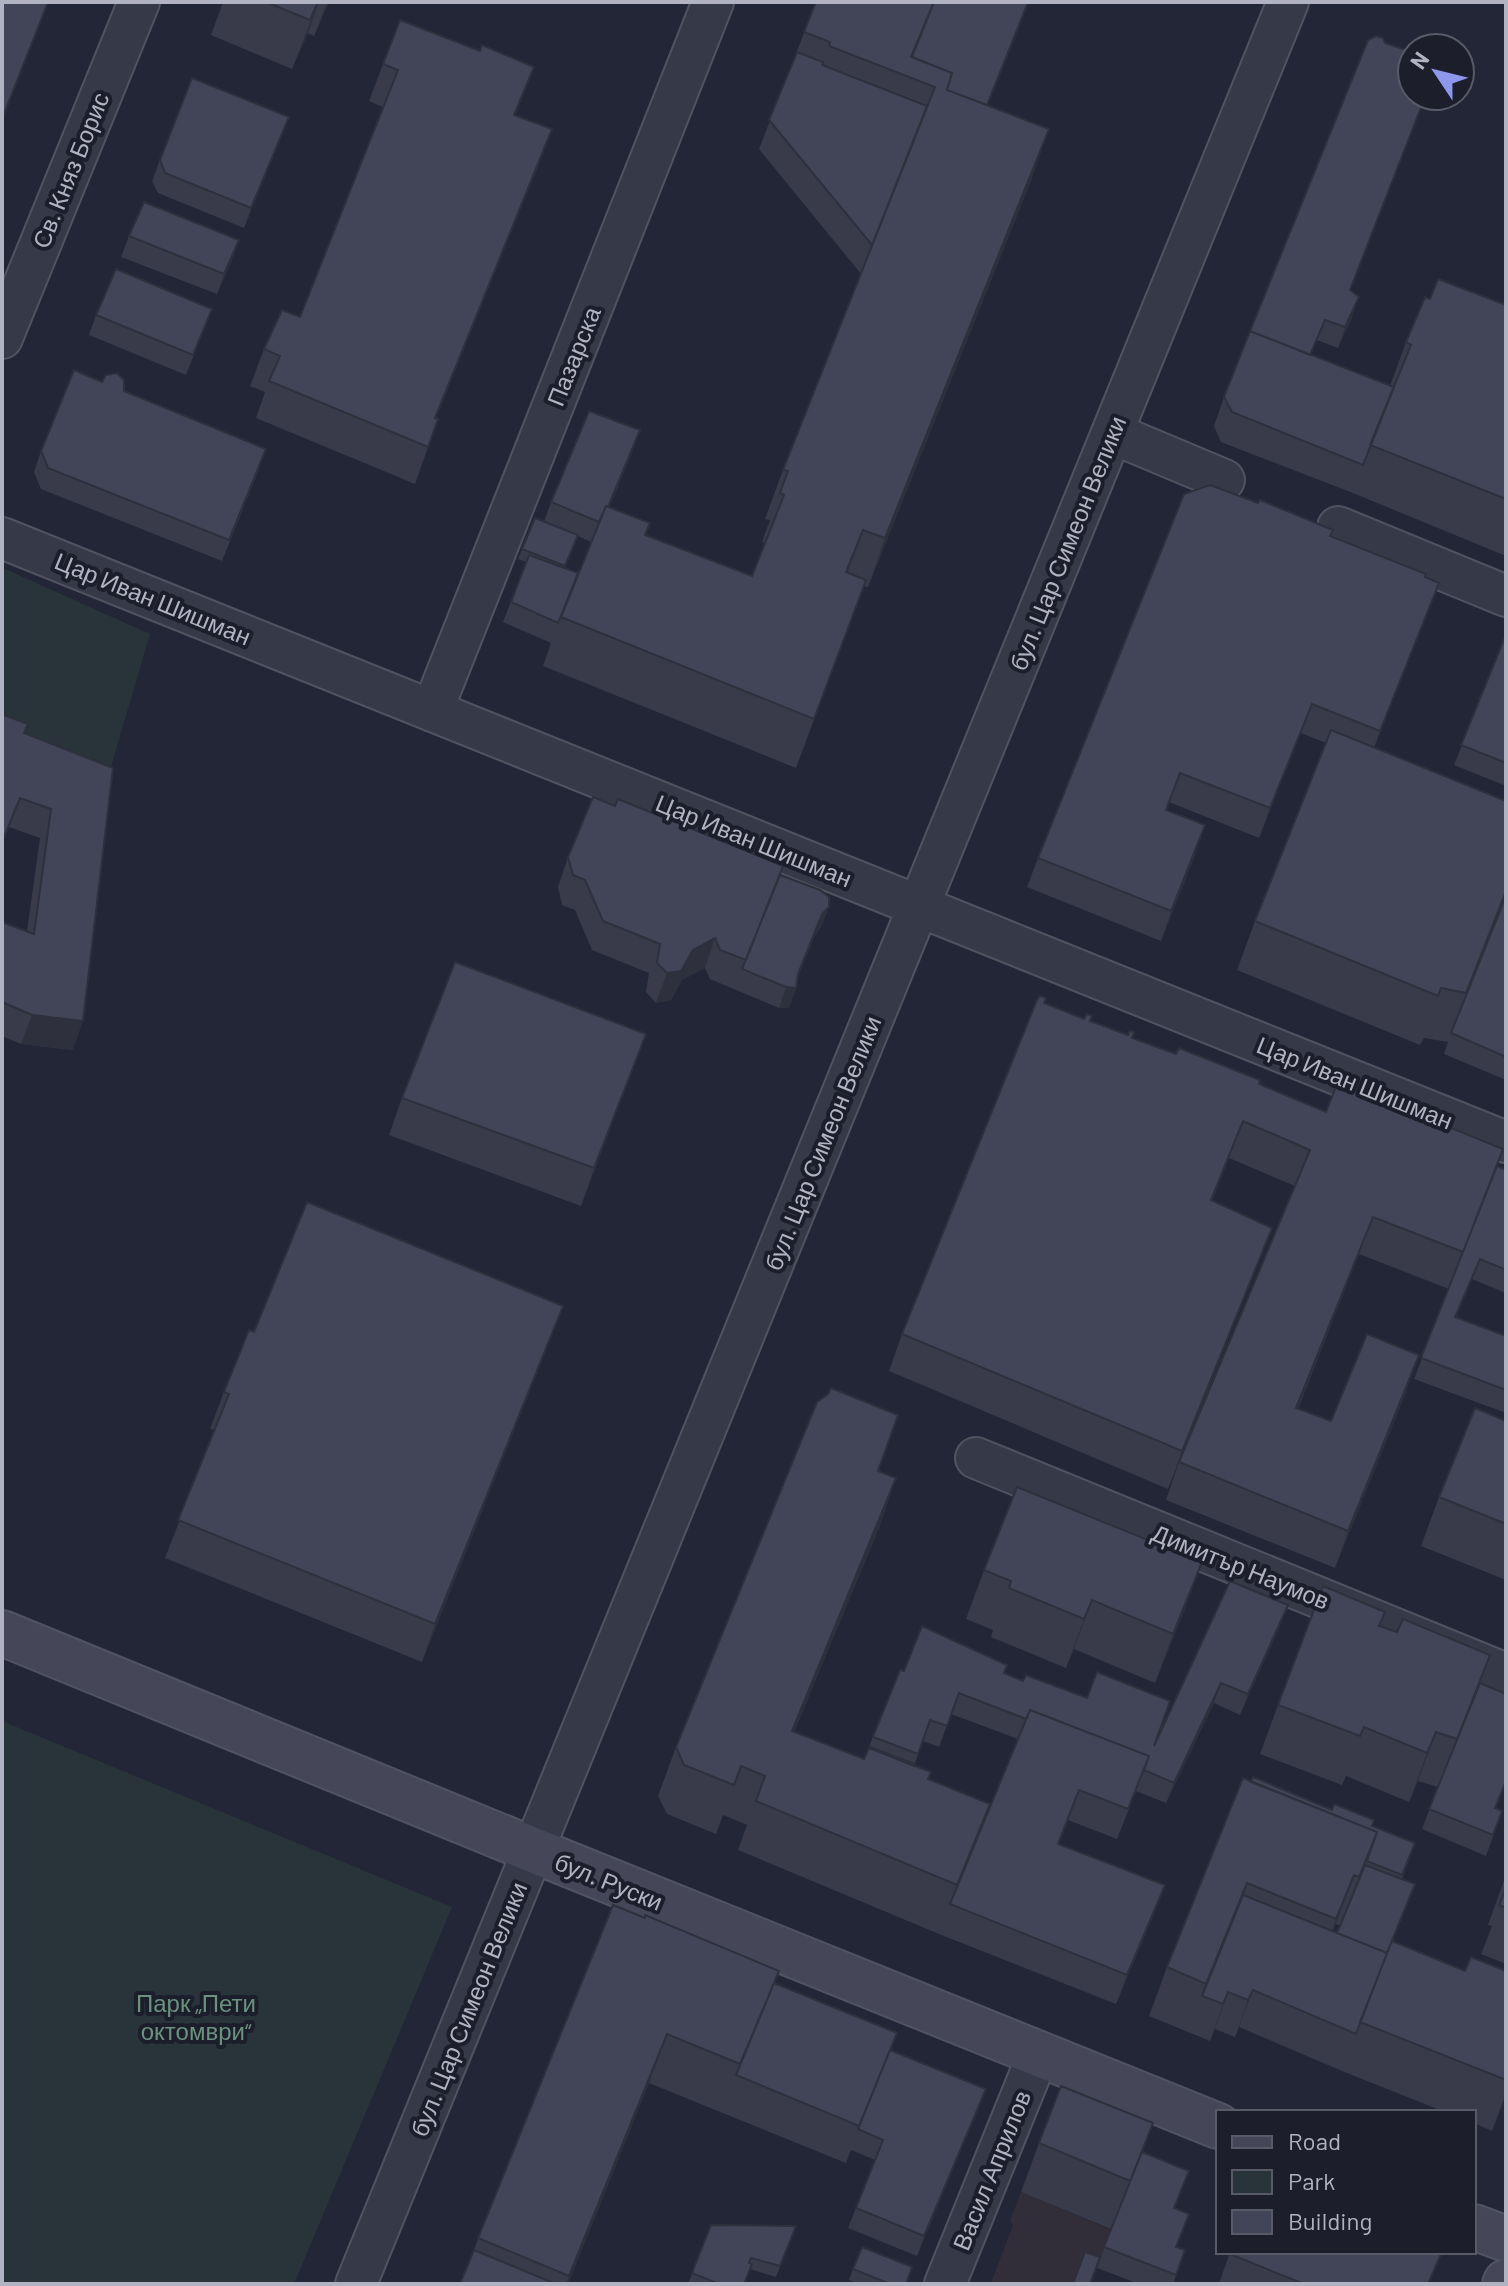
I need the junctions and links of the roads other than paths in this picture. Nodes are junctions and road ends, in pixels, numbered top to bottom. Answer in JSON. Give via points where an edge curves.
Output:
{"nodes":[{"id":1,"x":139,"y":2,"type":"edge"},
{"id":2,"x":713,"y":2,"type":"edge"},
{"id":3,"x":1288,"y":2,"type":"edge"},
{"id":4,"x":2,"y":338,"type":"edge"},
{"id":5,"x":1112,"y":433,"type":"junction"},
{"id":6,"x":1224,"y":480,"type":"dead end"},
{"id":7,"x":1338,"y":527,"type":"dead end"},
{"id":8,"x":2,"y":538,"type":"edge"},
{"id":9,"x":1506,"y":596,"type":"edge"},
{"id":10,"x":432,"y":711,"type":"junction"},
{"id":11,"x":919,"y":907,"type":"junction"},
{"id":12,"x":1506,"y":1142,"type":"edge"},
{"id":13,"x":976,"y":1458,"type":"dead end"},
{"id":14,"x":2,"y":1633,"type":"edge"},
{"id":15,"x":1506,"y":1674,"type":"edge"},
{"id":16,"x":533,"y":1850,"type":"junction"},
{"id":17,"x":1038,"y":2055,"type":"junction"},
{"id":18,"x":1216,"y":2125,"type":"edge"},
{"id":19,"x":1476,"y":2228,"type":"edge"},
{"id":20,"x":1506,"y":2239,"type":"edge"},
{"id":21,"x":356,"y":2284,"type":"edge"},
{"id":22,"x":945,"y":2284,"type":"edge"}],
"edges":[{"from":1,"to":4,"type":"street","name":"Св. Княз Борис"},
{"from":2,"to":10,"type":"street","name":"Пазарска"},
{"from":3,"to":5,"type":"street","name":"бул. Цар Симеон Велики"},
{"from":5,"to":6,"type":"street"},
{"from":5,"to":11,"type":"street","name":"бул. Цар Симеон Велики"},
{"from":7,"to":9,"type":"street"},
{"from":8,"to":10,"type":"street","name":"Цар Иван Шишман"},
{"from":10,"to":11,"type":"street","name":"Цар Иван Шишман"},
{"from":11,"to":12,"type":"street","name":"Цар Иван Шишман"},
{"from":11,"to":16,"type":"street","name":"бул. Цар Симеон Велики"},
{"from":13,"to":15,"type":"street","name":"Димитър Наумов"},
{"from":14,"to":16,"type":"street","name":"бул. Руски"},
{"from":16,"to":17,"type":"street","name":"бул. Руски"},
{"from":16,"to":21,"type":"street","name":"бул. Цар Симеон Велики"},
{"from":17,"to":18,"type":"street","name":"бул. Руски"},
{"from":17,"to":22,"type":"street","name":"Васил Априлов"},
{"from":19,"to":20,"type":"street"}]}
